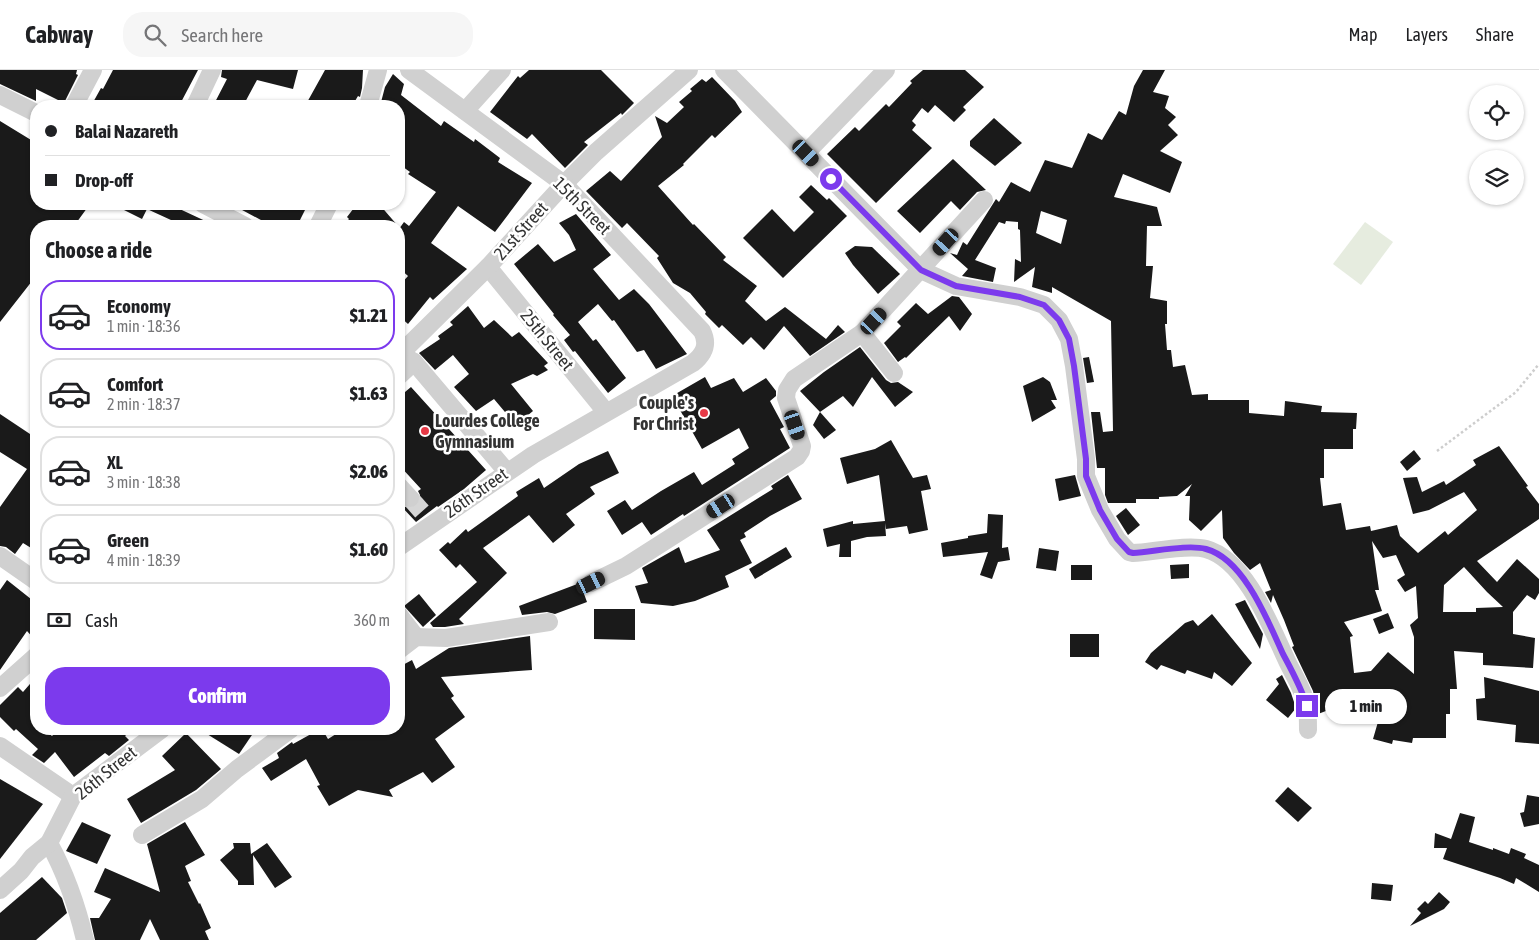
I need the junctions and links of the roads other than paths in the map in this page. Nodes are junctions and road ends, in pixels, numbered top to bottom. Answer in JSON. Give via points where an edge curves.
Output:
{"nodes":[{"id":1,"x":93,"y":70,"type":"edge"},
{"id":2,"x":212,"y":70,"type":"edge"},
{"id":3,"x":378,"y":70,"type":"edge"},
{"id":4,"x":409,"y":70,"type":"edge"},
{"id":5,"x":502,"y":70,"type":"edge"},
{"id":6,"x":689,"y":70,"type":"edge"},
{"id":7,"x":724,"y":70,"type":"edge"},
{"id":8,"x":886,"y":70,"type":"edge"},
{"id":9,"x":0,"y":95,"type":"edge"},
{"id":10,"x":77,"y":100,"type":"edge"},
{"id":11,"x":198,"y":100,"type":"edge"},
{"id":12,"x":370,"y":100,"type":"edge"},
{"id":13,"x":30,"y":110,"type":"edge"},
{"id":14,"x":465,"y":111,"type":"junction"},
{"id":15,"x":806,"y":153,"type":"junction"},
{"id":16,"x":564,"y":184,"type":"junction"},
{"id":17,"x":984,"y":200,"type":"dead end"},
{"id":18,"x":214,"y":210,"type":"edge"},
{"id":19,"x":234,"y":220,"type":"edge"},
{"id":20,"x":488,"y":267,"type":"junction"},
{"id":21,"x":921,"y":270,"type":"junction"},
{"id":22,"x":862,"y":333,"type":"junction"},
{"id":23,"x":706,"y":347,"type":"joint"},
{"id":24,"x":405,"y":355,"type":"edge"},
{"id":25,"x":405,"y":357,"type":"edge"},
{"id":26,"x":894,"y":373,"type":"dead end"},
{"id":27,"x":606,"y":412,"type":"junction"},
{"id":28,"x":507,"y":472,"type":"junction"},
{"id":29,"x":405,"y":542,"type":"edge"},
{"id":30,"x":0,"y":556,"type":"edge"},
{"id":31,"x":30,"y":577,"type":"edge"},
{"id":32,"x":591,"y":583,"type":"dead end"},
{"id":33,"x":549,"y":622,"type":"dead end"},
{"id":34,"x":405,"y":623,"type":"edge"},
{"id":35,"x":416,"y":637,"type":"junction"},
{"id":36,"x":405,"y":645,"type":"edge"},
{"id":37,"x":30,"y":661,"type":"edge"},
{"id":38,"x":0,"y":688,"type":"edge"},
{"id":39,"x":1308,"y":730,"type":"dead end"},
{"id":40,"x":154,"y":735,"type":"edge"},
{"id":41,"x":283,"y":735,"type":"edge"},
{"id":42,"x":0,"y":746,"type":"edge"},
{"id":43,"x":73,"y":796,"type":"junction"},
{"id":44,"x":142,"y":836,"type":"dead end"},
{"id":45,"x":49,"y":843,"type":"junction"},
{"id":46,"x":0,"y":890,"type":"edge"},
{"id":47,"x":85,"y":940,"type":"edge"}],
"edges":[{"from":1,"to":10,"type":"street"},
{"from":2,"to":11,"type":"street"},
{"from":3,"to":12,"type":"street"},
{"from":4,"to":14,"type":"street","name":"15th Street"},
{"from":5,"to":14,"type":"street"},
{"from":6,"to":16,"type":"street","name":"21st Street"},
{"from":7,"to":15,"type":"street"},
{"from":8,"to":15,"type":"street"},
{"from":9,"to":13,"type":"street"},
{"from":14,"to":16,"type":"street","name":"15th Street"},
{"from":15,"to":21,"type":"street"},
{"from":16,"to":20,"type":"street","name":"21st Street"},
{"from":16,"to":23,"type":"street","name":"15th Street","via":[[702,331]]},
{"from":17,"to":21,"type":"street"},
{"from":18,"to":19,"type":"street"},
{"from":20,"to":24,"type":"street","name":"21st Street"},
{"from":20,"to":27,"type":"street","name":"25th Street"},
{"from":21,"to":22,"type":"street"},
{"from":21,"to":39,"type":"street","via":[[956,286],[1020,297],[1044,305],[1059,320],[1069,339],[1074,366],[1086,476],[1117,539],[1133,553],[1205,548],[1232,565],[1255,594],[1301,688],[1307,706]]},
{"from":22,"to":26,"type":"street"},
{"from":22,"to":32,"type":"street","via":[[790,384],[786,398],[802,446],[797,457],[626,566]]},
{"from":23,"to":27,"type":"street","name":"26th Street","via":[[693,363]]},
{"from":25,"to":28,"type":"street"},
{"from":27,"to":28,"type":"street","name":"26th Street"},
{"from":28,"to":29,"type":"street","name":"26th Street","via":[[429,520]]},
{"from":30,"to":31,"type":"street"},
{"from":33,"to":35,"type":"street","via":[[446,638]]},
{"from":34,"to":35,"type":"street"},
{"from":35,"to":36,"type":"street"},
{"from":37,"to":38,"type":"street"},
{"from":40,"to":43,"type":"street","name":"26th Street"},
{"from":41,"to":44,"type":"street","via":[[202,799]]},
{"from":42,"to":43,"type":"street"},
{"from":43,"to":45,"type":"street","name":"26th Street"},
{"from":45,"to":46,"type":"street","name":"26th Street"},
{"from":45,"to":47,"type":"street","via":[[67,879]]}]}
